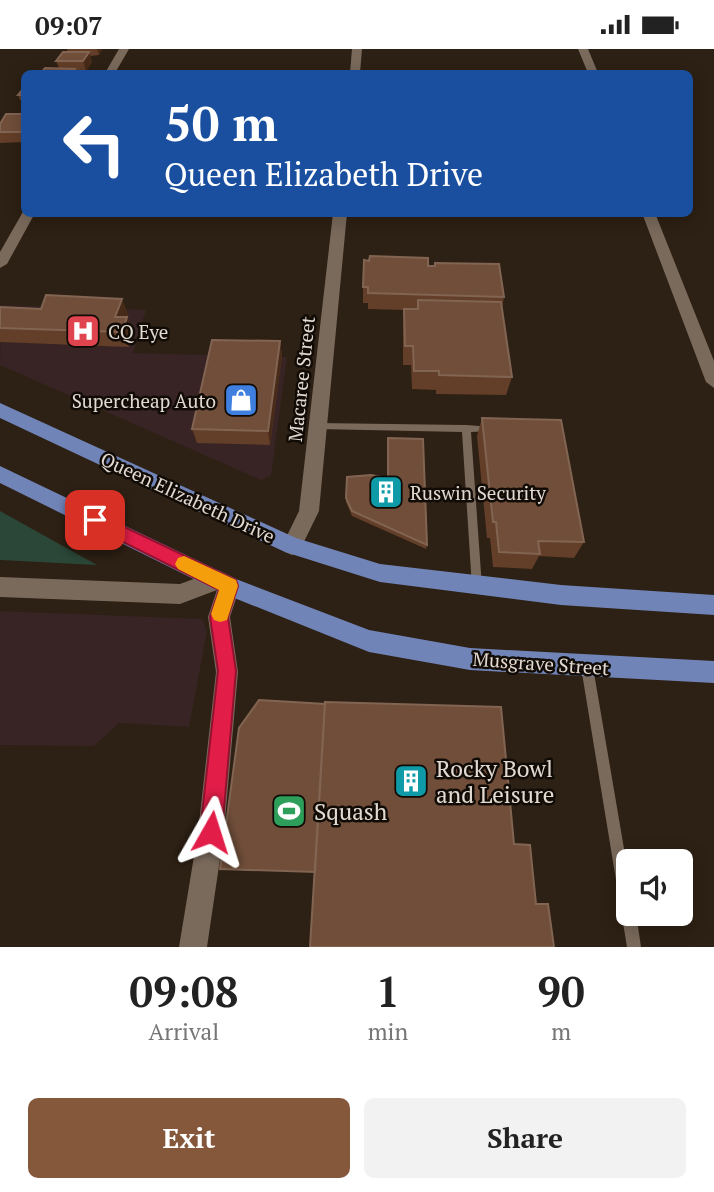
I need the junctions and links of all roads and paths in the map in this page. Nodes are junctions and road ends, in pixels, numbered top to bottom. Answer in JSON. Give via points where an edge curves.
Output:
{"nodes":[{"id":1,"x":124,"y":49,"type":"edge"},
{"id":2,"x":358,"y":49,"type":"edge"},
{"id":3,"x":583,"y":49,"type":"edge"},
{"id":4,"x":112,"y":70,"type":"edge"},
{"id":5,"x":355,"y":70,"type":"edge"},
{"id":6,"x":592,"y":70,"type":"edge"},
{"id":7,"x":27,"y":217,"type":"edge"},
{"id":8,"x":340,"y":217,"type":"edge"},
{"id":9,"x":650,"y":217,"type":"edge"},
{"id":10,"x":0,"y":264,"type":"edge"},
{"id":11,"x":714,"y":382,"type":"edge"},
{"id":12,"x":0,"y":410,"type":"edge"},
{"id":13,"x":317,"y":426,"type":"junction"},
{"id":14,"x":466,"y":428,"type":"junction"},
{"id":15,"x":502,"y":429,"type":"edge"},
{"id":16,"x":0,"y":474,"type":"edge"},
{"id":17,"x":292,"y":545,"type":"junction"},
{"id":18,"x":224,"y":583,"type":"junction"},
{"id":19,"x":0,"y":587,"type":"edge"},
{"id":20,"x":477,"y":587,"type":"junction"},
{"id":21,"x":714,"y":605,"type":"edge"},
{"id":22,"x":587,"y":667,"type":"junction"},
{"id":23,"x":714,"y":672,"type":"edge"},
{"id":24,"x":617,"y":849,"type":"edge"},
{"id":25,"x":630,"y":926,"type":"edge"},
{"id":26,"x":193,"y":947,"type":"edge"},
{"id":27,"x":634,"y":947,"type":"edge"}],
"edges":[{"from":1,"to":4,"type":"street"},
{"from":2,"to":5,"type":"street"},
{"from":3,"to":6,"type":"street"},
{"from":7,"to":10,"type":"street"},
{"from":8,"to":13,"type":"street","name":"Macaree Street"},
{"from":9,"to":11,"type":"street"},
{"from":12,"to":17,"type":"main road","name":"Queen Elizabeth Drive"},
{"from":13,"to":14,"type":"lane"},
{"from":13,"to":17,"type":"street","name":"Macaree Street","via":[[309,512]]},
{"from":14,"to":15,"type":"lane"},
{"from":14,"to":20,"type":"lane"},
{"from":16,"to":18,"type":"main road"},
{"from":17,"to":20,"type":"main road","name":"Queen Elizabeth Drive","via":[[380,573]]},
{"from":18,"to":19,"type":"street","via":[[180,594]]},
{"from":18,"to":22,"type":"main road","name":"Musgrave Street","via":[[369,641],[470,659]]},
{"from":18,"to":26,"type":"street","via":[[219,617],[227,671],[211,832]]},
{"from":20,"to":21,"type":"main road"},
{"from":22,"to":23,"type":"main road","name":"Musgrave Street"},
{"from":22,"to":24,"type":"lane"},
{"from":25,"to":27,"type":"lane"}]}
